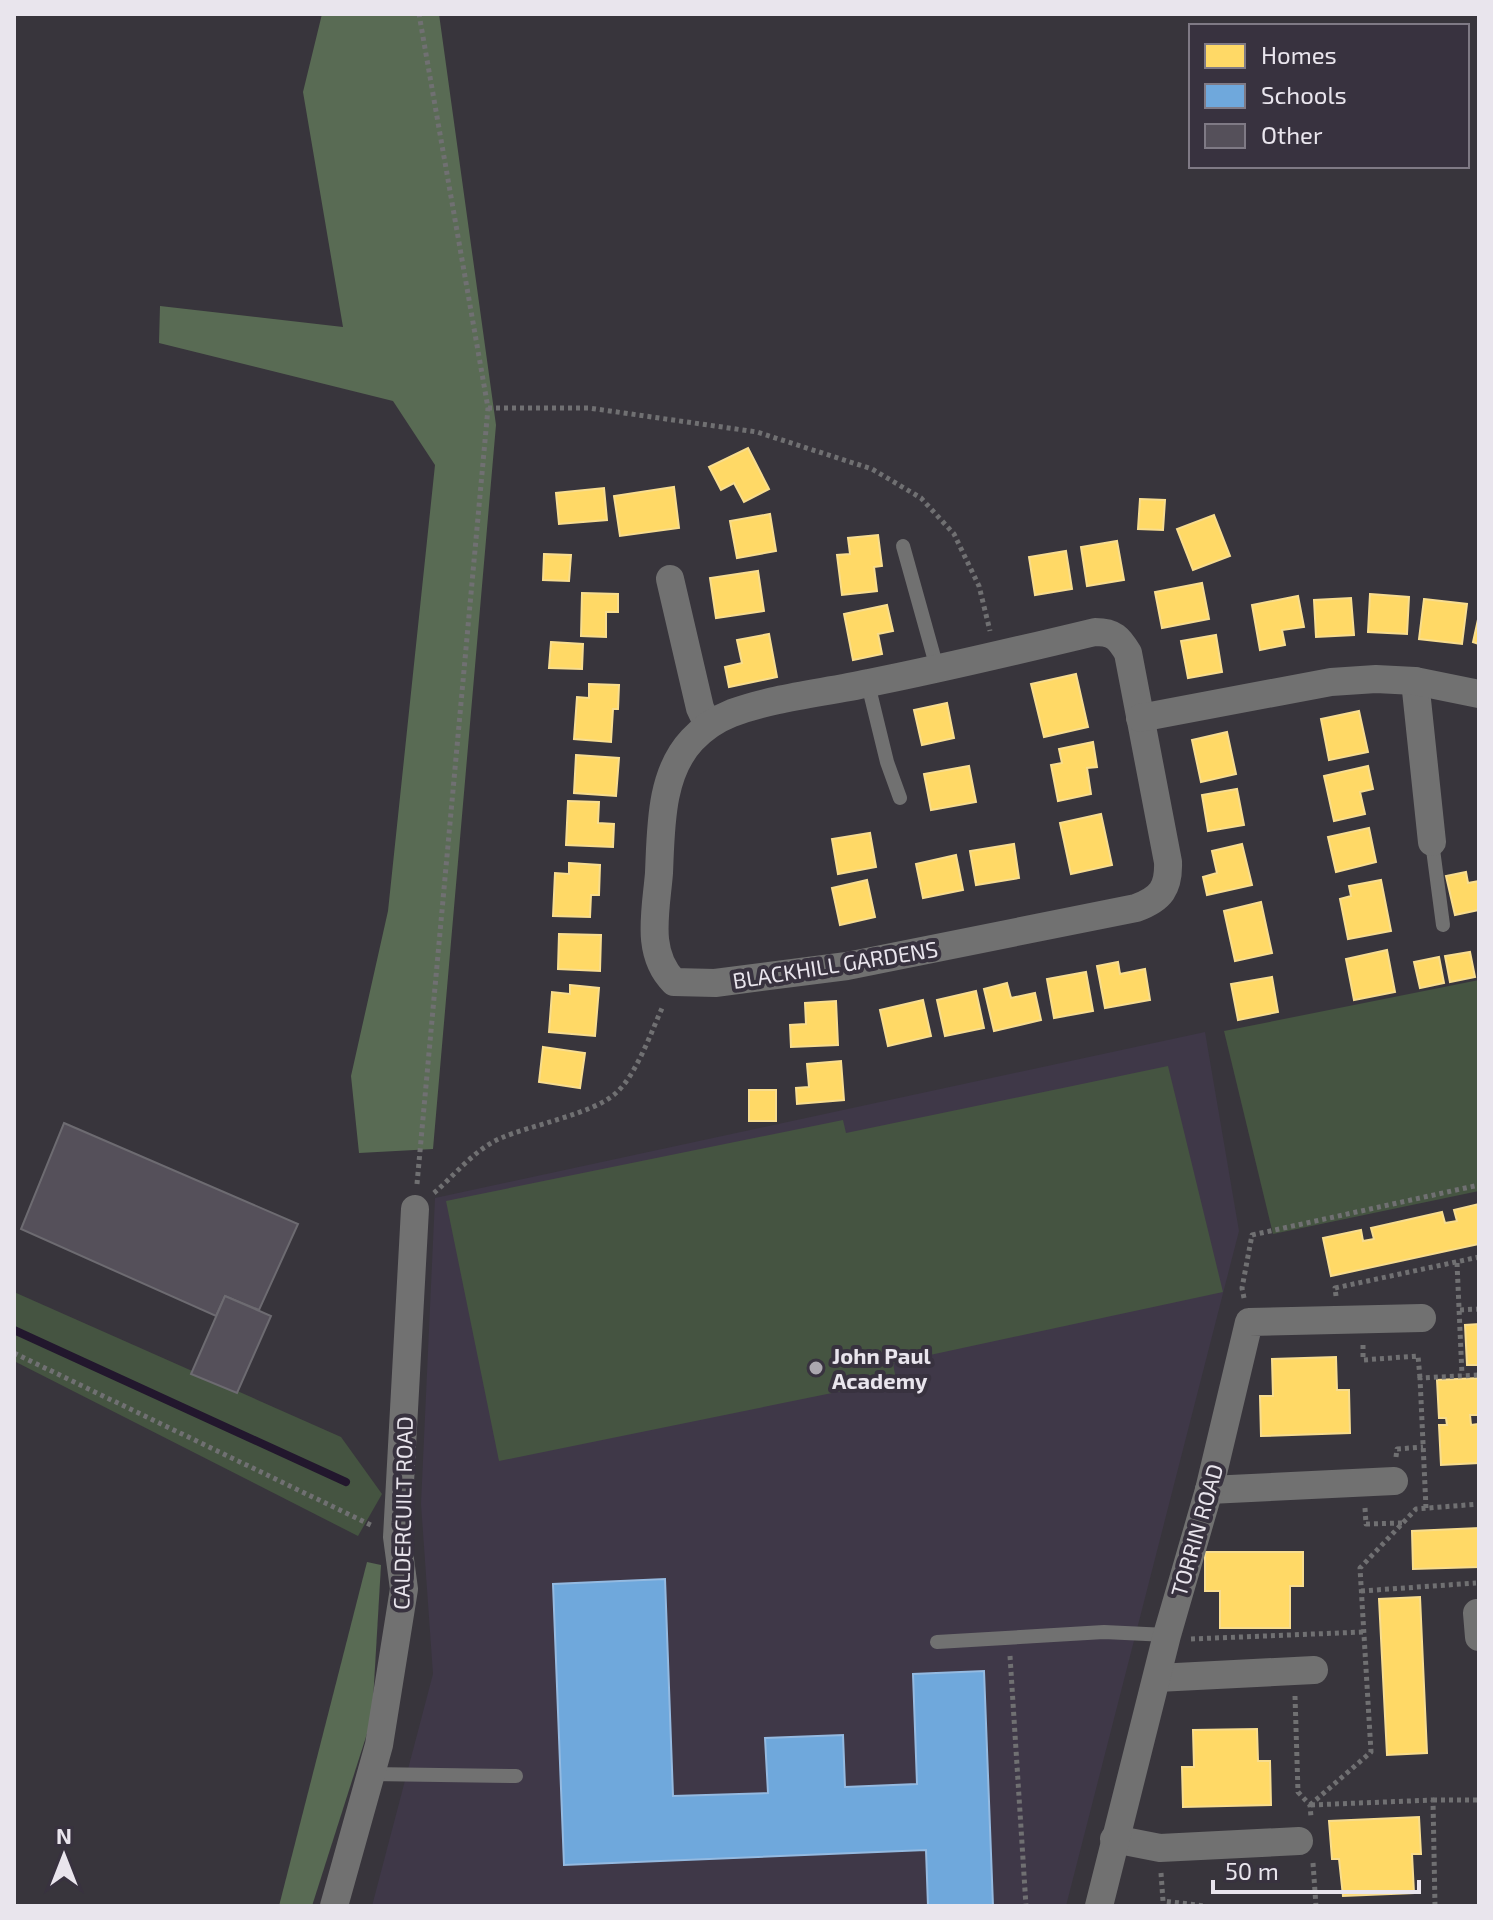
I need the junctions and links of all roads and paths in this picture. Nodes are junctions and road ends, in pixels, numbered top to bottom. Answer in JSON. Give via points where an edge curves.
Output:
{"nodes":[{"id":1,"x":419,"y":14,"type":"edge"},
{"id":2,"x":488,"y":408,"type":"junction"},
{"id":3,"x":903,"y":546,"type":"dead end"},
{"id":4,"x":670,"y":579,"type":"dead end"},
{"id":5,"x":994,"y":656,"type":"junction"},
{"id":6,"x":937,"y":668,"type":"junction"},
{"id":7,"x":1415,"y":681,"type":"junction"},
{"id":8,"x":868,"y":684,"type":"junction"},
{"id":9,"x":1479,"y":694,"type":"edge"},
{"id":10,"x":1140,"y":718,"type":"junction"},
{"id":11,"x":708,"y":725,"type":"junction"},
{"id":12,"x":900,"y":798,"type":"dead end"},
{"id":13,"x":1432,"y":842,"type":"joint"},
{"id":14,"x":1443,"y":925,"type":"dead end"},
{"id":15,"x":674,"y":982,"type":"junction"},
{"id":16,"x":1479,"y":1185,"type":"edge"},
{"id":17,"x":415,"y":1209,"type":"junction"},
{"id":18,"x":1479,"y":1257,"type":"edge"},
{"id":19,"x":1457,"y":1263,"type":"junction"},
{"id":20,"x":1479,"y":1309,"type":"edge"},
{"id":21,"x":1460,"y":1310,"type":"junction"},
{"id":22,"x":1422,"y":1318,"type":"dead end"},
{"id":23,"x":1350,"y":1320,"type":"junction"},
{"id":24,"x":1249,"y":1322,"type":"junction"},
{"id":25,"x":14,"y":1353,"type":"edge"},
{"id":26,"x":1462,"y":1375,"type":"junction"},
{"id":27,"x":1479,"y":1375,"type":"edge"},
{"id":28,"x":1420,"y":1378,"type":"junction"},
{"id":29,"x":1394,"y":1481,"type":"dead end"},
{"id":30,"x":1362,"y":1483,"type":"junction"},
{"id":31,"x":1209,"y":1490,"type":"junction"},
{"id":32,"x":1479,"y":1504,"type":"edge"},
{"id":33,"x":1426,"y":1508,"type":"junction"},
{"id":34,"x":1402,"y":1523,"type":"junction"},
{"id":35,"x":397,"y":1537,"type":"junction"},
{"id":36,"x":1361,"y":1591,"type":"junction"},
{"id":37,"x":1478,"y":1625,"type":"edge"},
{"id":38,"x":1363,"y":1632,"type":"junction"},
{"id":39,"x":1166,"y":1637,"type":"junction"},
{"id":40,"x":1009,"y":1638,"type":"junction"},
{"id":41,"x":937,"y":1642,"type":"dead end"},
{"id":42,"x":1303,"y":1670,"type":"joint"},
{"id":43,"x":1157,"y":1678,"type":"junction"},
{"id":44,"x":370,"y":1774,"type":"junction"},
{"id":45,"x":516,"y":1776,"type":"dead end"},
{"id":46,"x":1433,"y":1800,"type":"junction"},
{"id":47,"x":1479,"y":1800,"type":"edge"},
{"id":48,"x":1310,"y":1805,"type":"junction"},
{"id":49,"x":1114,"y":1839,"type":"junction"},
{"id":50,"x":1308,"y":1841,"type":"junction"},
{"id":51,"x":1160,"y":1848,"type":"junction"},
{"id":52,"x":334,"y":1906,"type":"edge"},
{"id":53,"x":1026,"y":1906,"type":"edge"},
{"id":54,"x":1099,"y":1906,"type":"edge"},
{"id":55,"x":1206,"y":1906,"type":"edge"},
{"id":56,"x":1316,"y":1906,"type":"edge"},
{"id":57,"x":1435,"y":1906,"type":"edge"}],
"edges":[{"from":1,"to":2,"type":"path"},
{"from":2,"to":5,"type":"path","via":[[589,408],[757,432],[872,469],[921,498],[954,534],[979,586]]},
{"from":2,"to":17,"type":"path"},
{"from":3,"to":6,"type":"lane"},
{"from":4,"to":11,"type":"street"},
{"from":5,"to":6,"type":"street","name":"BLACKHILL GARDENS"},
{"from":5,"to":10,"type":"street","name":"BLACKHILL GARDENS","via":[[1109,632],[1128,653]]},
{"from":6,"to":8,"type":"street","name":"BLACKHILL GARDENS"},
{"from":7,"to":9,"type":"street"},
{"from":7,"to":10,"type":"street","via":[[1331,682]]},
{"from":7,"to":13,"type":"street"},
{"from":8,"to":11,"type":"street","name":"BLACKHILL GARDENS","via":[[732,713]]},
{"from":8,"to":12,"type":"lane"},
{"from":10,"to":15,"type":"street","name":"BLACKHILL GARDENS","via":[[1168,862],[1162,895],[1149,903],[847,966],[715,983]]},
{"from":11,"to":15,"type":"street","name":"BLACKHILL GARDENS","via":[[676,762],[662,820],[656,954],[662,971]]},
{"from":13,"to":14,"type":"lane"},
{"from":15,"to":17,"type":"path","via":[[616,1094],[499,1139]]},
{"from":16,"to":24,"type":"path","via":[[1252,1235],[1242,1288]]},
{"from":17,"to":35,"type":"street","name":"CALDERCUILT ROAD"},
{"from":18,"to":19,"type":"path"},
{"from":19,"to":21,"type":"path"},
{"from":19,"to":23,"type":"path","via":[[1335,1288]]},
{"from":20,"to":21,"type":"path"},
{"from":21,"to":26,"type":"path"},
{"from":22,"to":23,"type":"street"},
{"from":23,"to":24,"type":"street"},
{"from":23,"to":28,"type":"path","via":[[1363,1360],[1418,1356]]},
{"from":24,"to":31,"type":"street","name":"TORRIN ROAD"},
{"from":25,"to":35,"type":"path"},
{"from":26,"to":27,"type":"path"},
{"from":26,"to":28,"type":"path"},
{"from":28,"to":33,"type":"path"},
{"from":29,"to":30,"type":"street"},
{"from":30,"to":31,"type":"street"},
{"from":30,"to":34,"type":"path","via":[[1366,1524]]},
{"from":31,"to":39,"type":"street","name":"TORRIN ROAD"},
{"from":32,"to":33,"type":"path"},
{"from":33,"to":34,"type":"path","via":[[1416,1509]]},
{"from":34,"to":36,"type":"path","via":[[1360,1568]]},
{"from":35,"to":44,"type":"street","name":"CALDERCUILT ROAD","via":[[404,1589]]},
{"from":36,"to":37,"type":"path","via":[[1476,1583]]},
{"from":36,"to":38,"type":"path"},
{"from":38,"to":39,"type":"path"},
{"from":38,"to":48,"type":"path","via":[[1371,1752]]},
{"from":39,"to":40,"type":"lane","via":[[1104,1632]]},
{"from":39,"to":43,"type":"street","name":"TORRIN ROAD"},
{"from":40,"to":41,"type":"lane"},
{"from":40,"to":53,"type":"path"},
{"from":42,"to":43,"type":"street"},
{"from":42,"to":48,"type":"path","via":[[1298,1792]]},
{"from":43,"to":49,"type":"street","name":"TORRIN ROAD"},
{"from":44,"to":45,"type":"lane"},
{"from":44,"to":52,"type":"street","name":"CALDERCUILT ROAD"},
{"from":46,"to":47,"type":"path"},
{"from":46,"to":48,"type":"path"},
{"from":46,"to":57,"type":"path"},
{"from":48,"to":50,"type":"path"},
{"from":49,"to":51,"type":"street"},
{"from":49,"to":54,"type":"street","name":"TORRIN ROAD"},
{"from":50,"to":51,"type":"street"},
{"from":50,"to":56,"type":"path"},
{"from":51,"to":55,"type":"path","via":[[1163,1901]]}]}
